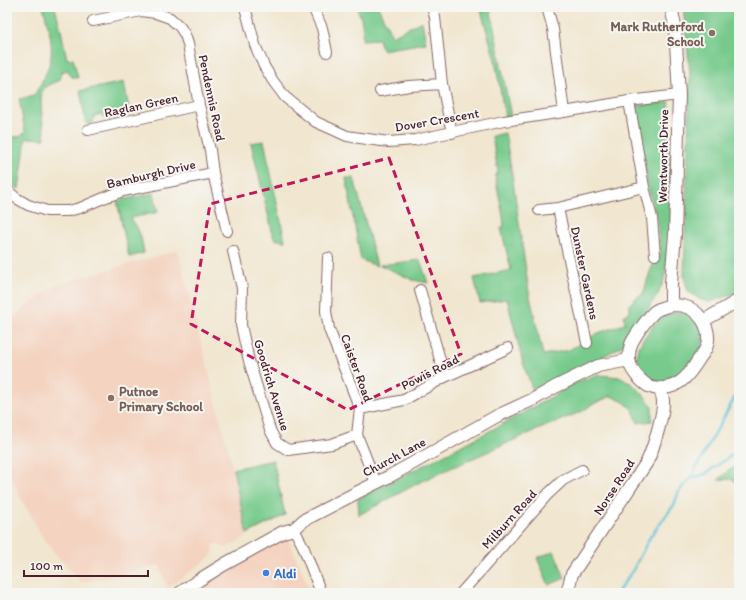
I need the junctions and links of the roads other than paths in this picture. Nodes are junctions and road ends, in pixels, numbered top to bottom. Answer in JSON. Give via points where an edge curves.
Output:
{"nodes":[{"id":1,"x":245,"y":7,"type":"edge"},
{"id":2,"x":313,"y":7,"type":"edge"},
{"id":3,"x":432,"y":7,"type":"edge"},
{"id":4,"x":546,"y":7,"type":"edge"},
{"id":5,"x":671,"y":7,"type":"edge"},
{"id":6,"x":127,"y":11,"type":"edge"},
{"id":7,"x":93,"y":21,"type":"dead end"},
{"id":8,"x":327,"y":52,"type":"dead end"},
{"id":9,"x":442,"y":84,"type":"junction"},
{"id":10,"x":380,"y":91,"type":"dead end"},
{"id":11,"x":679,"y":95,"type":"junction"},
{"id":12,"x":629,"y":101,"type":"junction"},
{"id":13,"x":200,"y":105,"type":"junction"},
{"id":14,"x":564,"y":112,"type":"junction"},
{"id":15,"x":88,"y":130,"type":"dead end"},
{"id":16,"x":452,"y":132,"type":"junction"},
{"id":17,"x":213,"y":173,"type":"junction"},
{"id":18,"x":644,"y":187,"type":"junction"},
{"id":19,"x":7,"y":190,"type":"edge"},
{"id":20,"x":558,"y":208,"type":"junction"},
{"id":21,"x":539,"y":210,"type":"dead end"},
{"id":22,"x":227,"y":231,"type":"dead end"},
{"id":23,"x":233,"y":251,"type":"dead end"},
{"id":24,"x":655,"y":255,"type":"dead end"},
{"id":25,"x":328,"y":258,"type":"dead end"},
{"id":26,"x":420,"y":290,"type":"dead end"},
{"id":27,"x":739,"y":300,"type":"edge"},
{"id":28,"x":671,"y":305,"type":"junction"},
{"id":29,"x":703,"y":321,"type":"junction"},
{"id":30,"x":587,"y":343,"type":"dead end"},
{"id":31,"x":508,"y":348,"type":"dead end"},
{"id":32,"x":629,"y":360,"type":"junction"},
{"id":33,"x":445,"y":377,"type":"junction"},
{"id":34,"x":660,"y":389,"type":"junction"},
{"id":35,"x":360,"y":409,"type":"junction"},
{"id":36,"x":357,"y":435,"type":"junction"},
{"id":37,"x":582,"y":470,"type":"dead end"},
{"id":38,"x":376,"y":484,"type":"junction"},
{"id":39,"x":294,"y":529,"type":"junction"},
{"id":40,"x":180,"y":593,"type":"edge"},
{"id":41,"x":321,"y":593,"type":"edge"},
{"id":42,"x":461,"y":593,"type":"edge"},
{"id":43,"x":567,"y":593,"type":"edge"}],
"edges":[{"from":1,"to":16,"type":"street","name":"Dover Crescent","via":[[255,45],[273,81],[285,97],[316,122],[347,136],[389,142],[416,140]]},
{"from":2,"to":8,"type":"street","via":[[322,28]]},
{"from":3,"to":9,"type":"street"},
{"from":4,"to":14,"type":"street","via":[[553,29]]},
{"from":5,"to":11,"type":"street","name":"Wentworth Drive","via":[[675,26]]},
{"from":6,"to":7,"type":"street","name":"Pendennis Road"},
{"from":6,"to":13,"type":"street","name":"Pendennis Road","via":[[156,12],[170,18],[180,27],[188,44]]},
{"from":9,"to":10,"type":"street"},
{"from":9,"to":16,"type":"street"},
{"from":11,"to":12,"type":"street","name":"Dover Crescent"},
{"from":11,"to":28,"type":"street","name":"Wentworth Drive"},
{"from":12,"to":14,"type":"street","name":"Dover Crescent"},
{"from":12,"to":18,"type":"street","name":"Wentworth Drive"},
{"from":13,"to":15,"type":"street","name":"Raglan Green"},
{"from":13,"to":17,"type":"street","name":"Pendennis Road"},
{"from":14,"to":16,"type":"street","name":"Dover Crescent"},
{"from":17,"to":19,"type":"street","name":"Bamburgh Drive","via":[[123,191],[68,211],[47,211],[28,205]]},
{"from":17,"to":22,"type":"street","name":"Pendennis Road"},
{"from":18,"to":20,"type":"street"},
{"from":18,"to":24,"type":"street","name":"Wentworth Drive","via":[[652,218]]},
{"from":20,"to":21,"type":"street"},
{"from":20,"to":30,"type":"street","name":"Dunster Gardens"},
{"from":23,"to":36,"type":"street","name":"Goodrich Avenue","via":[[242,288],[241,325],[249,361],[270,430],[277,443],[288,450],[332,444]]},
{"from":25,"to":35,"type":"street","name":"Caister Road","via":[[326,311],[329,329]]},
{"from":26,"to":33,"type":"street"},
{"from":27,"to":29,"type":"street"},
{"from":28,"to":29,"type":"street","via":[[684,306],[699,314]]},
{"from":28,"to":32,"type":"street","via":[[654,312],[644,324],[632,343]]},
{"from":29,"to":34,"type":"street","via":[[708,341],[690,374],[678,384]]},
{"from":31,"to":33,"type":"street","name":"Powis Road"},
{"from":32,"to":34,"type":"street","via":[[632,370],[640,380]]},
{"from":32,"to":38,"type":"street","name":"Church Lane","via":[[598,366],[497,416]]},
{"from":33,"to":35,"type":"street","name":"Powis Road","via":[[404,400]]},
{"from":34,"to":43,"type":"street","name":"Norse Road","via":[[662,409],[647,462],[572,574]]},
{"from":35,"to":36,"type":"street","name":"Caister Road"},
{"from":36,"to":38,"type":"street","name":"Caister Road"},
{"from":37,"to":42,"type":"street","name":"Milburn Road","via":[[563,480],[548,494]]},
{"from":38,"to":39,"type":"street","name":"Church Lane","via":[[304,520]]},
{"from":39,"to":40,"type":"street","name":"Church Lane","via":[[283,532],[224,564]]},
{"from":39,"to":41,"type":"street"}]}
